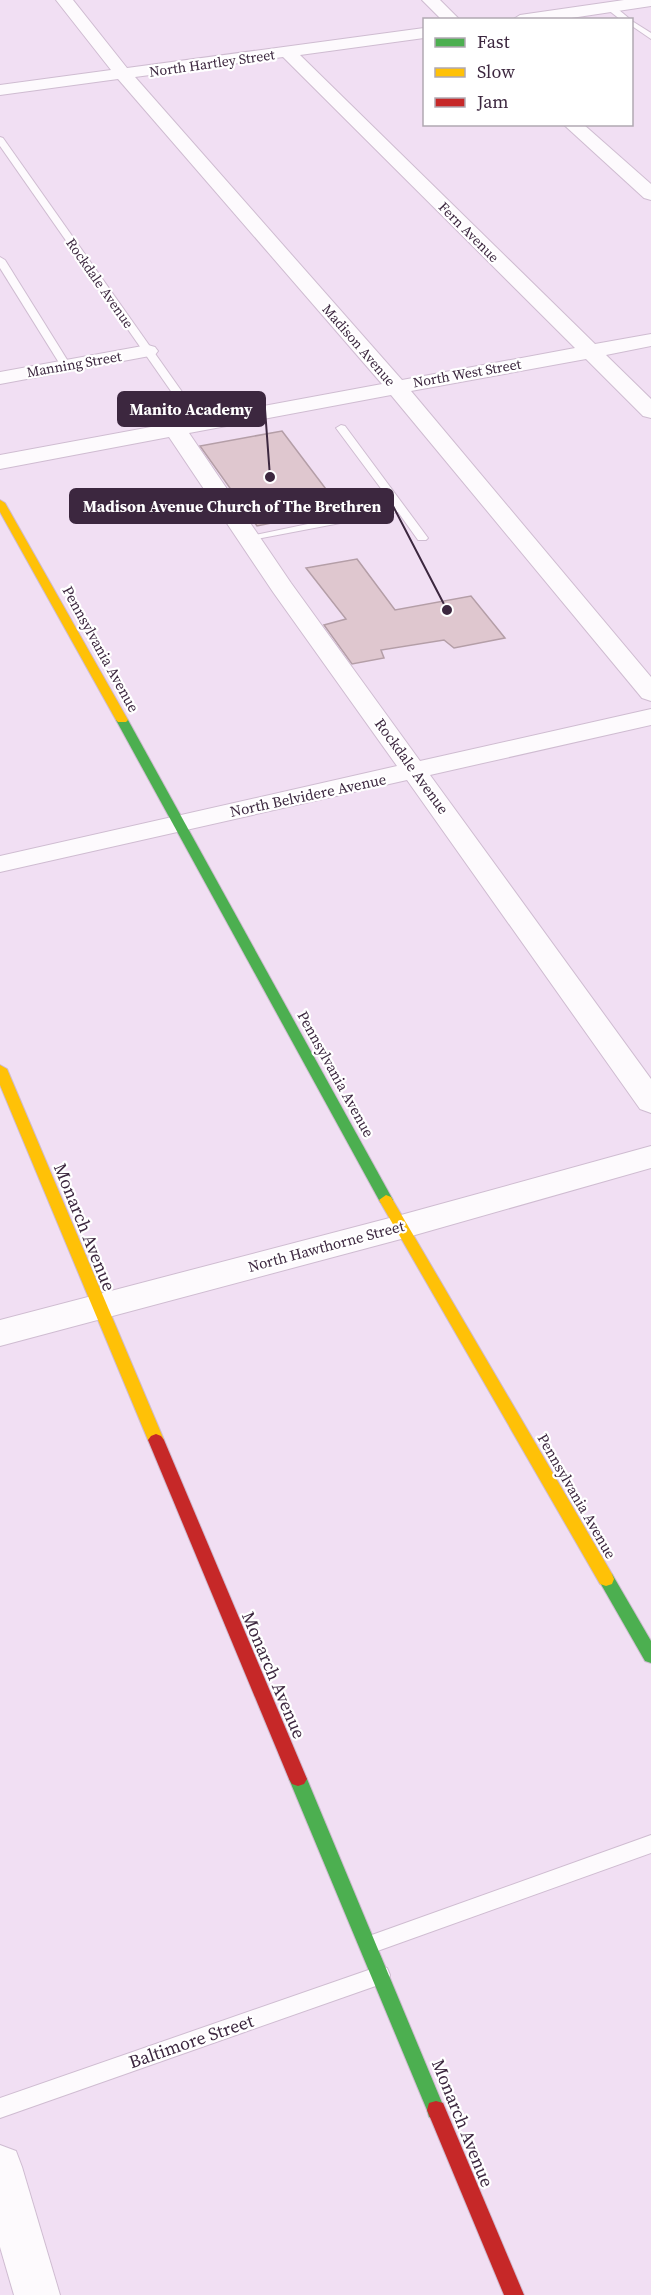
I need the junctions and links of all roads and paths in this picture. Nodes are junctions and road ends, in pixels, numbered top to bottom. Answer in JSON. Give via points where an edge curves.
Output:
{"nodes":[{"id":1,"x":64,"y":0,"type":"edge"},
{"id":2,"x":430,"y":0,"type":"edge"},
{"id":3,"x":648,"y":4,"type":"edge"},
{"id":4,"x":610,"y":7,"type":"junction"},
{"id":5,"x":450,"y":18,"type":"edge"},
{"id":6,"x":534,"y":18,"type":"edge"},
{"id":7,"x":624,"y":18,"type":"edge"},
{"id":8,"x":633,"y":24,"type":"edge"},
{"id":9,"x":423,"y":33,"type":"edge"},
{"id":10,"x":651,"y":37,"type":"edge"},
{"id":11,"x":287,"y":52,"type":"junction"},
{"id":12,"x":124,"y":75,"type":"junction"},
{"id":13,"x":0,"y":90,"type":"edge"},
{"id":14,"x":574,"y":126,"type":"edge"},
{"id":15,"x":0,"y":140,"type":"edge"},
{"id":16,"x":651,"y":194,"type":"edge"},
{"id":17,"x":0,"y":260,"type":"edge"},
{"id":18,"x":651,"y":340,"type":"edge"},
{"id":19,"x":148,"y":351,"type":"junction"},
{"id":20,"x":590,"y":351,"type":"junction"},
{"id":21,"x":66,"y":366,"type":"junction"},
{"id":22,"x":0,"y":378,"type":"edge"},
{"id":23,"x":395,"y":386,"type":"junction"},
{"id":24,"x":651,"y":411,"type":"edge"},
{"id":25,"x":187,"y":427,"type":"junction"},
{"id":26,"x":341,"y":428,"type":"dead end"},
{"id":27,"x":0,"y":462,"type":"edge"},
{"id":28,"x":0,"y":503,"type":"edge"},
{"id":29,"x":401,"y":508,"type":"junction"},
{"id":30,"x":422,"y":538,"type":"dead end"},
{"id":31,"x":250,"y":539,"type":"junction"},
{"id":32,"x":651,"y":693,"type":"edge"},
{"id":33,"x":651,"y":717,"type":"edge"},
{"id":34,"x":417,"y":772,"type":"junction"},
{"id":35,"x":179,"y":822,"type":"junction"},
{"id":36,"x":0,"y":864,"type":"edge"},
{"id":37,"x":0,"y":1069,"type":"edge"},
{"id":38,"x":651,"y":1102,"type":"edge"},
{"id":39,"x":651,"y":1157,"type":"edge"},
{"id":40,"x":400,"y":1227,"type":"junction"},
{"id":41,"x":98,"y":1306,"type":"junction"},
{"id":42,"x":0,"y":1333,"type":"edge"},
{"id":43,"x":651,"y":1656,"type":"edge"},
{"id":44,"x":651,"y":1844,"type":"edge"},
{"id":45,"x":369,"y":1945,"type":"junction"},
{"id":46,"x":382,"y":1975,"type":"junction"},
{"id":47,"x":0,"y":2108,"type":"edge"},
{"id":48,"x":4,"y":2193,"type":"edge"},
{"id":49,"x":37,"y":2295,"type":"edge"},
{"id":50,"x":514,"y":2295,"type":"edge"}],
"edges":[{"from":1,"to":12,"type":"street","name":"Madison Avenue"},
{"from":2,"to":5,"type":"street"},
{"from":3,"to":4,"type":"street"},
{"from":4,"to":6,"type":"street"},
{"from":4,"to":7,"type":"lane"},
{"from":8,"to":10,"type":"lane"},
{"from":9,"to":11,"type":"street","name":"North Hartley Street"},
{"from":11,"to":12,"type":"street","name":"North Hartley Street"},
{"from":11,"to":20,"type":"street","name":"Fern Avenue"},
{"from":12,"to":13,"type":"street","name":"North Hartley Street"},
{"from":12,"to":23,"type":"street","name":"Madison Avenue"},
{"from":14,"to":16,"type":"street"},
{"from":15,"to":19,"type":"lane","name":"Rockdale Avenue"},
{"from":17,"to":21,"type":"lane"},
{"from":18,"to":20,"type":"street","name":"North West Street"},
{"from":19,"to":21,"type":"street","name":"Manning Street"},
{"from":19,"to":25,"type":"lane","name":"Rockdale Avenue"},
{"from":20,"to":23,"type":"street","name":"North West Street"},
{"from":20,"to":24,"type":"street","name":"Fern Avenue"},
{"from":21,"to":22,"type":"street","name":"Manning Street"},
{"from":23,"to":25,"type":"street","name":"North West Street"},
{"from":23,"to":32,"type":"street","name":"Madison Avenue"},
{"from":25,"to":27,"type":"street","name":"North West Street"},
{"from":25,"to":31,"type":"street","name":"Rockdale Avenue"},
{"from":26,"to":29,"type":"lane"},
{"from":28,"to":35,"type":"street","name":"Pennsylvania Avenue"},
{"from":29,"to":30,"type":"lane"},
{"from":29,"to":31,"type":"lane"},
{"from":31,"to":34,"type":"street","name":"Rockdale Avenue"},
{"from":33,"to":34,"type":"street","name":"North Belvidere Avenue"},
{"from":34,"to":35,"type":"street","name":"North Belvidere Avenue"},
{"from":34,"to":38,"type":"street","name":"Rockdale Avenue"},
{"from":35,"to":36,"type":"street","name":"North Belvidere Avenue"},
{"from":35,"to":40,"type":"street","name":"Pennsylvania Avenue"},
{"from":37,"to":41,"type":"street","name":"Monarch Avenue"},
{"from":39,"to":40,"type":"street","name":"North Hawthorne Street"},
{"from":40,"to":41,"type":"street","name":"North Hawthorne Street"},
{"from":40,"to":43,"type":"street","name":"Pennsylvania Avenue"},
{"from":41,"to":42,"type":"street","name":"North Hawthorne Street"},
{"from":41,"to":45,"type":"street","name":"Monarch Avenue"},
{"from":44,"to":45,"type":"lane"},
{"from":45,"to":46,"type":"street","name":"Monarch Avenue"},
{"from":46,"to":47,"type":"lane","name":"Baltimore Street"},
{"from":46,"to":50,"type":"street","name":"Monarch Avenue"},
{"from":48,"to":49,"type":"street"}]}
